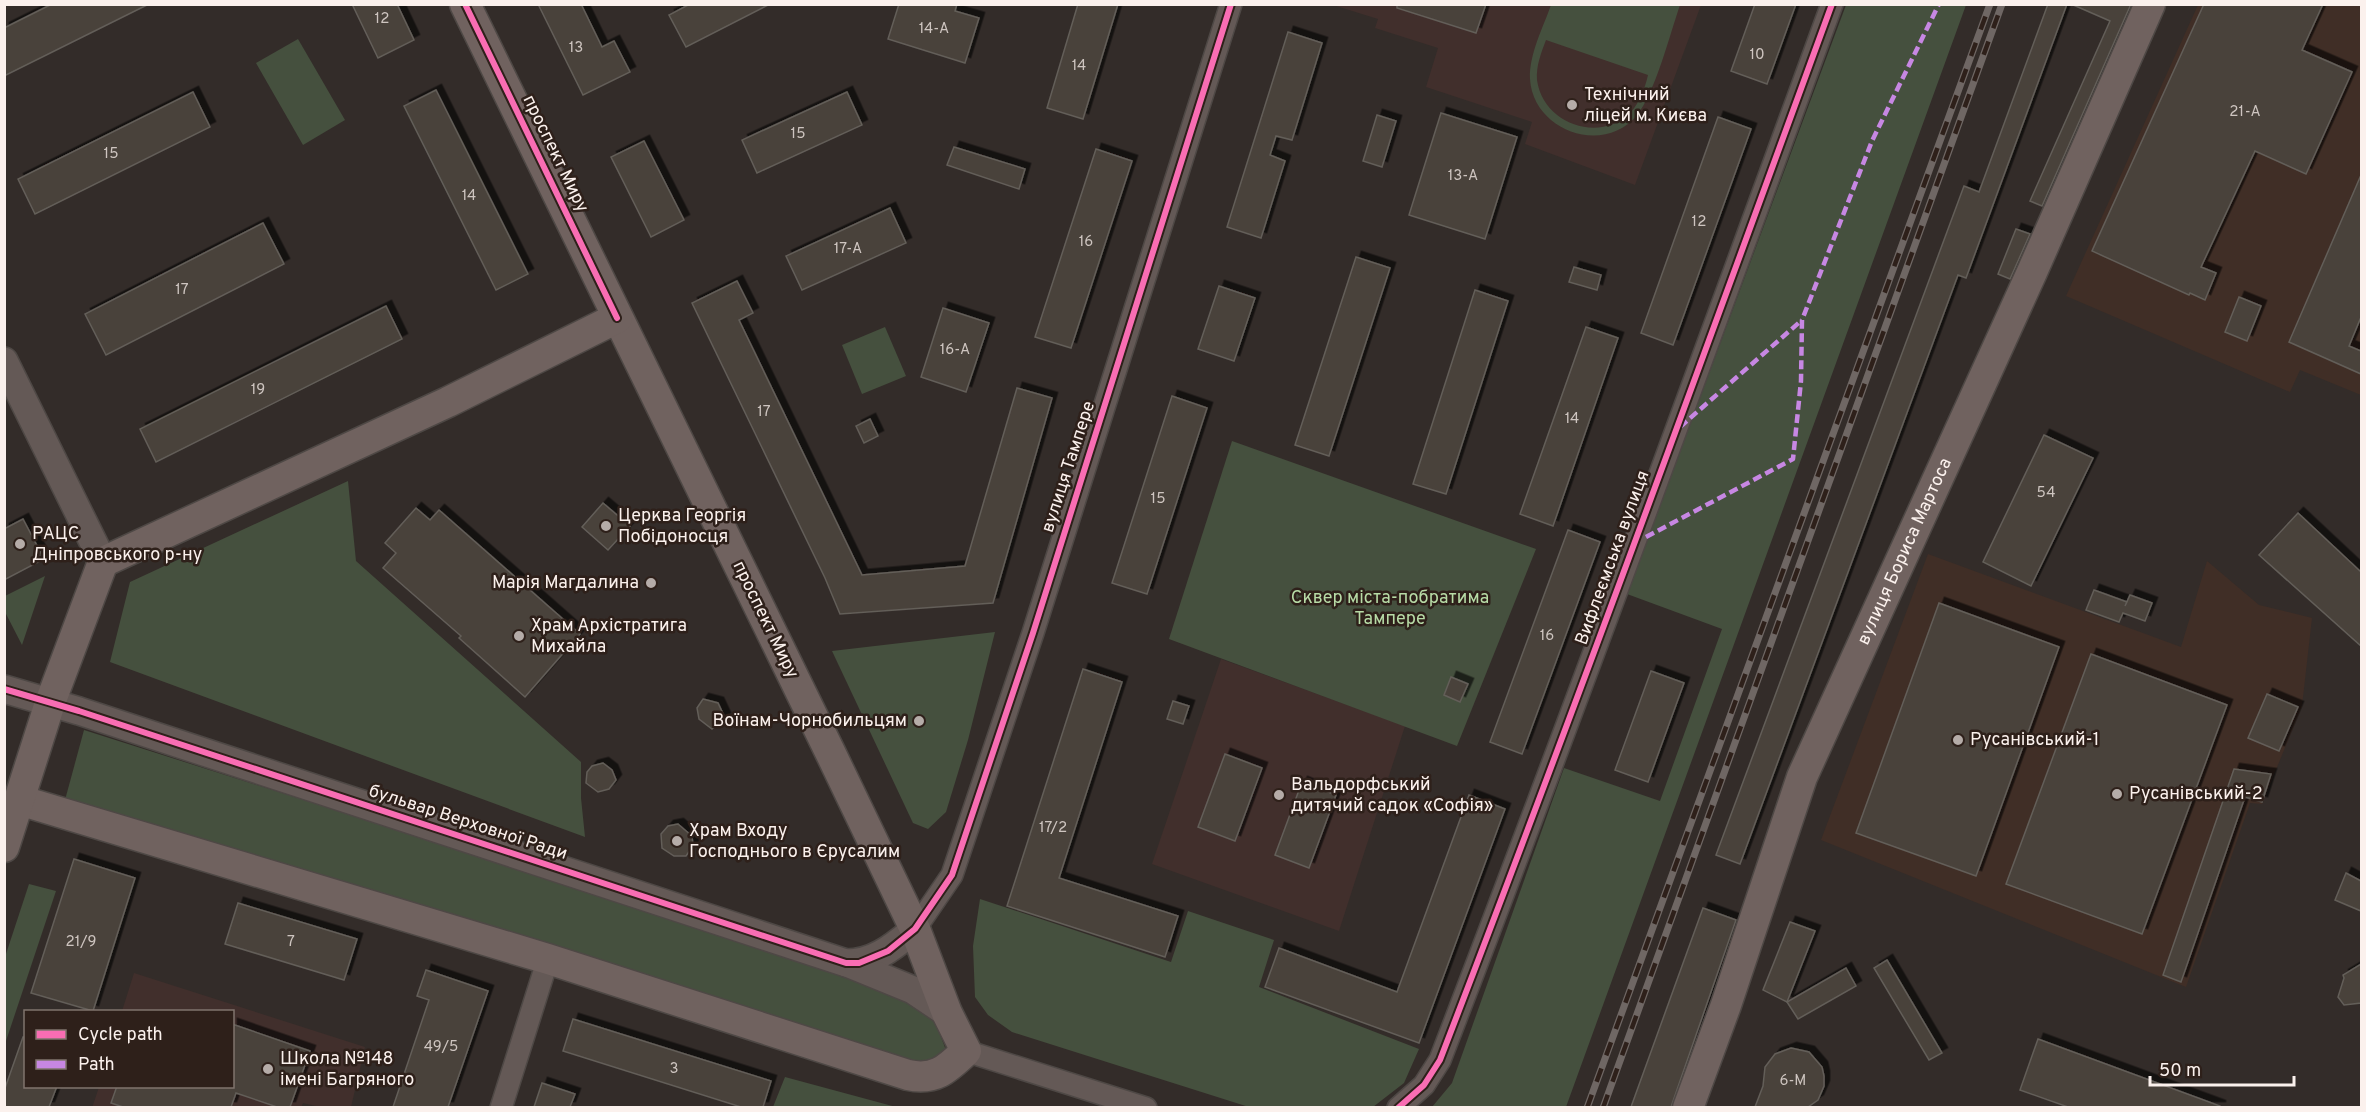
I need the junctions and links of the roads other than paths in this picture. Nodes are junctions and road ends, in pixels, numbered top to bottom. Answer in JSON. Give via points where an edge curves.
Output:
{"nodes":[{"id":1,"x":465,"y":4,"type":"edge"},
{"id":2,"x":1231,"y":4,"type":"edge"},
{"id":3,"x":1832,"y":4,"type":"edge"},
{"id":4,"x":2150,"y":4,"type":"edge"},
{"id":5,"x":617,"y":318,"type":"junction"},
{"id":6,"x":4,"y":361,"type":"edge"},
{"id":7,"x":103,"y":562,"type":"junction"},
{"id":8,"x":4,"y":689,"type":"edge"},
{"id":9,"x":50,"y":703,"type":"junction"},
{"id":10,"x":12,"y":798,"type":"edge"},
{"id":11,"x":4,"y":847,"type":"edge"},
{"id":12,"x":915,"y":929,"type":"junction"},
{"id":13,"x":548,"y":959,"type":"junction"},
{"id":14,"x":846,"y":963,"type":"junction"},
{"id":15,"x":947,"y":1013,"type":"junction"},
{"id":16,"x":966,"y":1051,"type":"junction"},
{"id":17,"x":501,"y":1107,"type":"edge"},
{"id":18,"x":1146,"y":1107,"type":"edge"},
{"id":19,"x":1398,"y":1107,"type":"edge"},
{"id":20,"x":1688,"y":1107,"type":"edge"}],
"edges":[{"from":1,"to":5,"type":"main road","name":"проспект Миру"},
{"from":2,"to":12,"type":"street","name":"вулиця Тампере","via":[[1033,633],[952,875]]},
{"from":3,"to":19,"type":"street","name":"Вифлеємська вулиця","via":[[1556,758],[1440,1060],[1424,1085]]},
{"from":4,"to":20,"type":"main road","name":"вулиця Бориса Мартоса","via":[[1802,777]]},
{"from":5,"to":7,"type":"main road","via":[[448,402]]},
{"from":5,"to":12,"type":"main road","name":"проспект Миру"},
{"from":6,"to":7,"type":"street"},
{"from":7,"to":9,"type":"main road"},
{"from":8,"to":9,"type":"street","name":"бульвар Верховної Ради"},
{"from":9,"to":10,"type":"main road"},
{"from":9,"to":14,"type":"street","name":"бульвар Верховної Ради"},
{"from":10,"to":11,"type":"main road"},
{"from":10,"to":13,"type":"main road"},
{"from":12,"to":14,"type":"street","via":[[888,951],[860,963]]},
{"from":12,"to":15,"type":"main road","name":"проспект Миру"},
{"from":13,"to":16,"type":"main road","via":[[919,1077],[944,1072]]},
{"from":13,"to":17,"type":"street"},
{"from":14,"to":15,"type":"street","name":"бульвар Верховної Ради","via":[[913,990]]},
{"from":15,"to":16,"type":"main road","name":"бульвар Верховної Ради"},
{"from":16,"to":18,"type":"street"}]}
